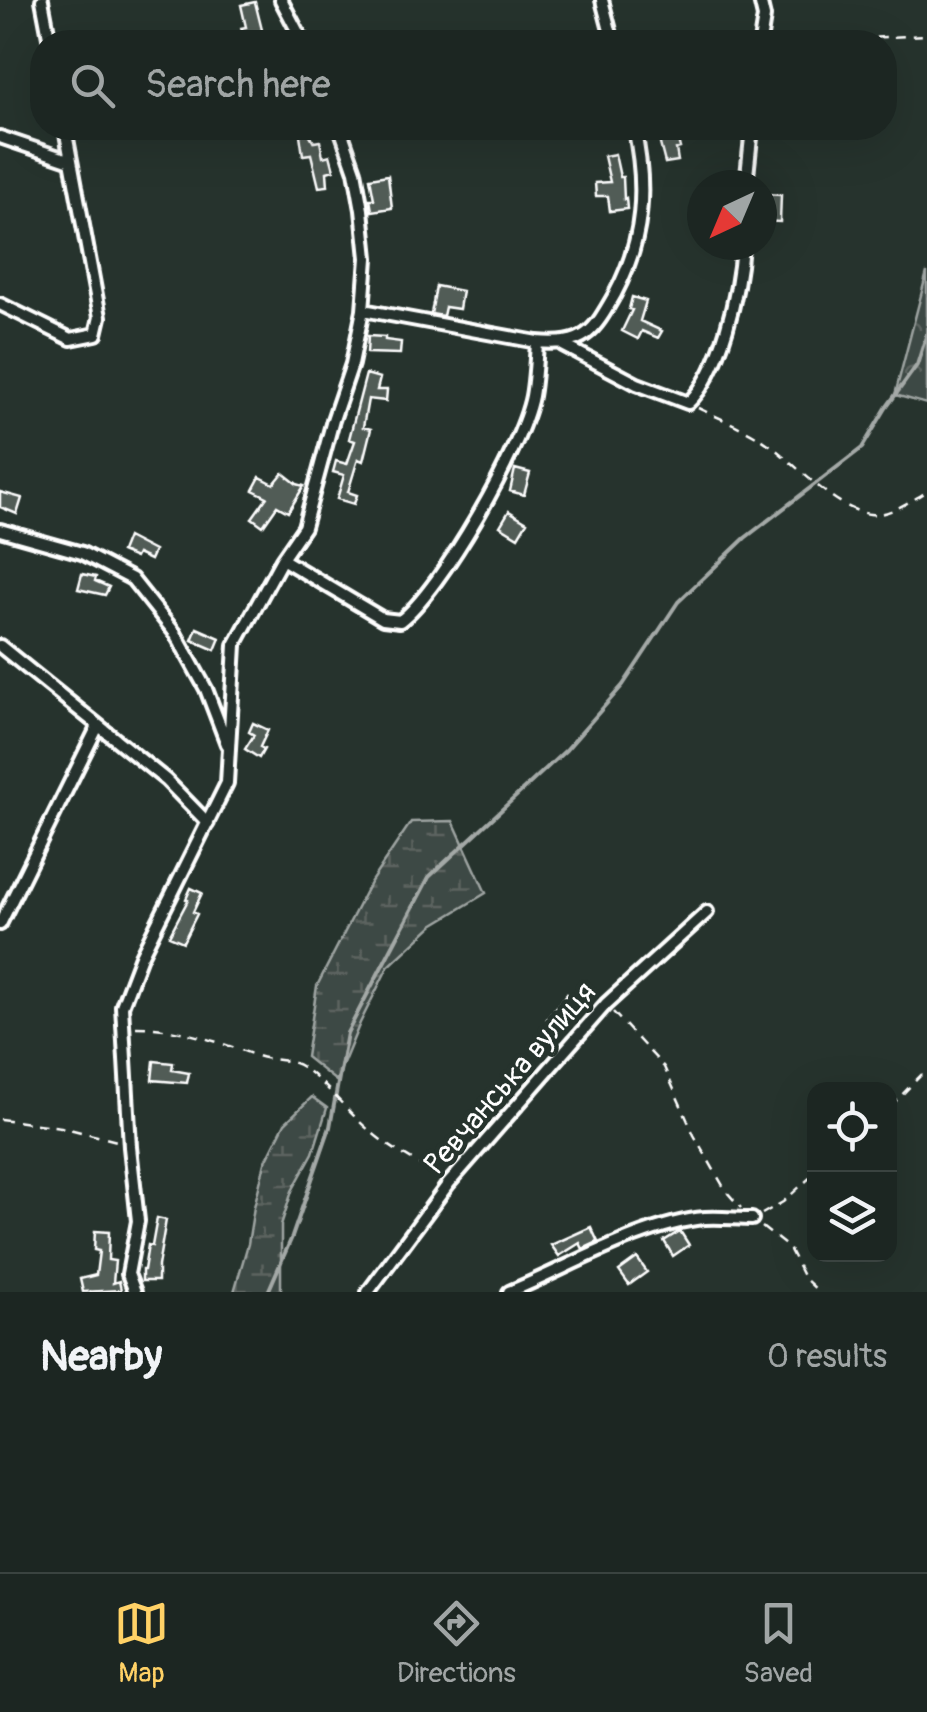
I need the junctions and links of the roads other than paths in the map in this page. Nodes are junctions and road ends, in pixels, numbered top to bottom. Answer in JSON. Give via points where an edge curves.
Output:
{"nodes":[{"id":1,"x":42,"y":0,"type":"edge"},
{"id":2,"x":281,"y":0,"type":"edge"},
{"id":3,"x":602,"y":0,"type":"edge"},
{"id":4,"x":760,"y":0,"type":"edge"},
{"id":5,"x":48,"y":30,"type":"edge"},
{"id":6,"x":297,"y":30,"type":"edge"},
{"id":7,"x":610,"y":30,"type":"edge"},
{"id":8,"x":762,"y":30,"type":"edge"},
{"id":9,"x":0,"y":137,"type":"edge"},
{"id":10,"x":67,"y":140,"type":"edge"},
{"id":11,"x":344,"y":140,"type":"edge"},
{"id":12,"x":637,"y":140,"type":"edge"},
{"id":13,"x":751,"y":140,"type":"edge"},
{"id":14,"x":72,"y":162,"type":"junction"},
{"id":15,"x":748,"y":170,"type":"edge"},
{"id":16,"x":741,"y":260,"type":"edge"},
{"id":17,"x":0,"y":304,"type":"edge"},
{"id":18,"x":362,"y":310,"type":"junction"},
{"id":19,"x":537,"y":342,"type":"junction"},
{"id":20,"x":563,"y":344,"type":"junction"},
{"id":21,"x":0,"y":530,"type":"edge"},
{"id":22,"x":282,"y":559,"type":"junction"},
{"id":23,"x":0,"y":646,"type":"edge"},
{"id":24,"x":98,"y":726,"type":"junction"},
{"id":25,"x":229,"y":750,"type":"junction"},
{"id":26,"x":208,"y":822,"type":"junction"},
{"id":27,"x":708,"y":912,"type":"dead end"},
{"id":28,"x":0,"y":924,"type":"edge"},
{"id":29,"x":752,"y":1219,"type":"road end"},
{"id":30,"x":135,"y":1292,"type":"edge"},
{"id":31,"x":368,"y":1292,"type":"edge"},
{"id":32,"x":509,"y":1292,"type":"edge"}],
"edges":[{"from":1,"to":5,"type":"street"},
{"from":2,"to":6,"type":"street"},
{"from":3,"to":7,"type":"street"},
{"from":4,"to":8,"type":"street"},
{"from":9,"to":14,"type":"street"},
{"from":10,"to":14,"type":"street"},
{"from":11,"to":18,"type":"street","via":[[362,210]]},
{"from":12,"to":20,"type":"street","via":[[642,218],[627,272],[593,329]]},
{"from":13,"to":15,"type":"street"},
{"from":14,"to":17,"type":"street","via":[[100,317],[96,334],[71,339]]},
{"from":16,"to":20,"type":"street","via":[[719,352],[688,403],[636,384]]},
{"from":18,"to":19,"type":"street"},
{"from":18,"to":22,"type":"street","via":[[304,527]]},
{"from":19,"to":20,"type":"street"},
{"from":19,"to":22,"type":"street","via":[[532,398],[499,477],[416,610],[400,621],[383,619]]},
{"from":21,"to":25,"type":"street","via":[[82,553],[132,579],[206,689]]},
{"from":22,"to":25,"type":"street","via":[[235,645]]},
{"from":23,"to":24,"type":"street"},
{"from":24,"to":26,"type":"street"},
{"from":24,"to":28,"type":"street"},
{"from":25,"to":26,"type":"street","via":[[227,784]]},
{"from":26,"to":30,"type":"street","via":[[122,1006],[138,1220],[128,1274]]},
{"from":27,"to":31,"type":"street","name":"Ревчанська вулиця","via":[[606,1004],[450,1182]]},
{"from":29,"to":32,"type":"street","via":[[668,1226]]}]}
